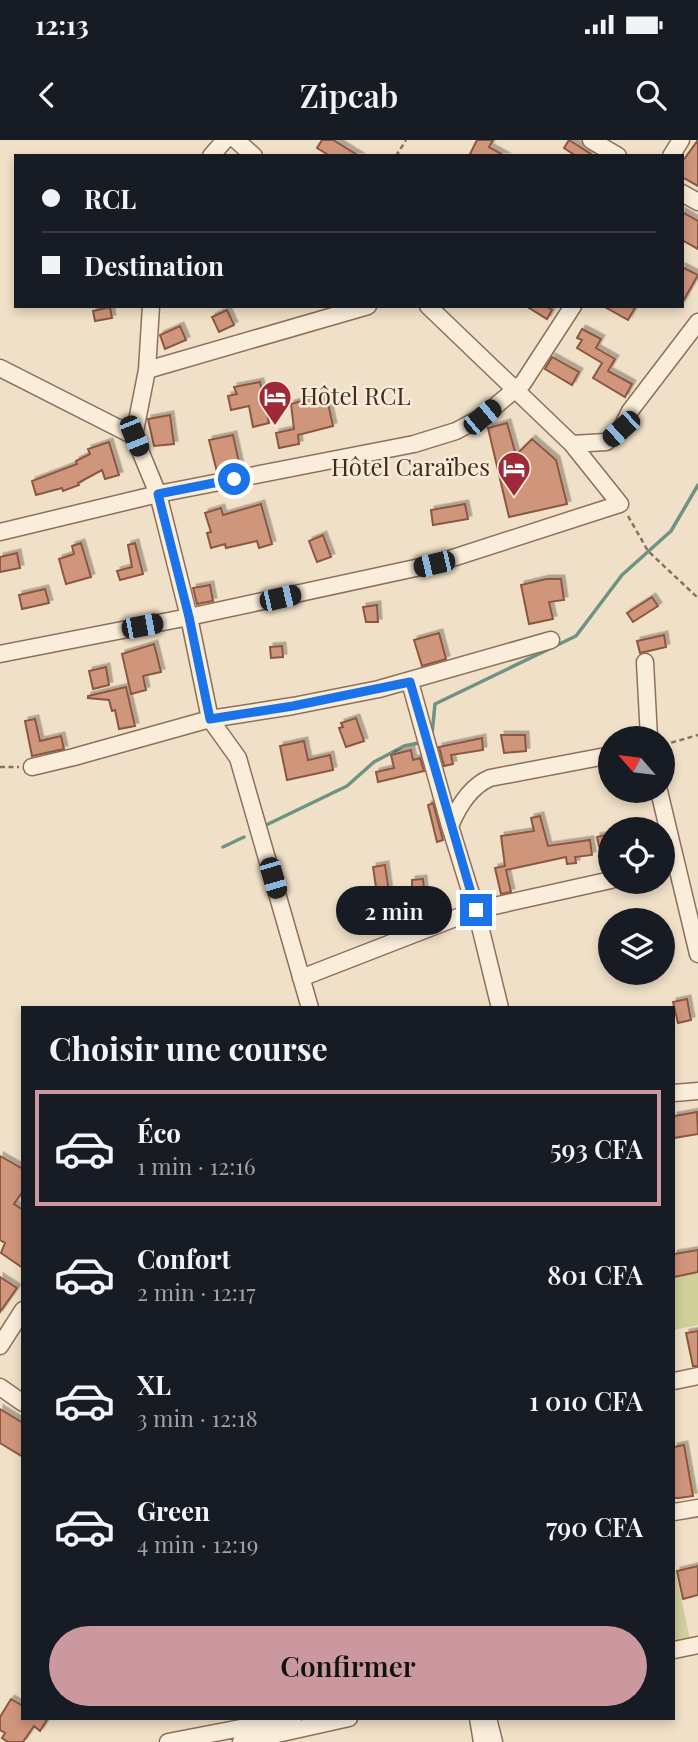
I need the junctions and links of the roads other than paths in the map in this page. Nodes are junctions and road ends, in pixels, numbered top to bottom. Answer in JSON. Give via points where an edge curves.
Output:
{"nodes":[{"id":1,"x":225,"y":140,"type":"edge"},
{"id":2,"x":236,"y":140,"type":"edge"},
{"id":3,"x":591,"y":140,"type":"edge"},
{"id":4,"x":213,"y":154,"type":"edge"},
{"id":5,"x":252,"y":154,"type":"edge"},
{"id":6,"x":615,"y":154,"type":"edge"},
{"id":7,"x":150,"y":308,"type":"edge"},
{"id":8,"x":361,"y":308,"type":"edge"},
{"id":9,"x":430,"y":308,"type":"edge"},
{"id":10,"x":572,"y":308,"type":"edge"},
{"id":11,"x":698,"y":321,"type":"edge"},
{"id":12,"x":0,"y":368,"type":"edge"},
{"id":13,"x":147,"y":370,"type":"junction"},
{"id":14,"x":514,"y":390,"type":"junction"},
{"id":15,"x":134,"y":436,"type":"junction"},
{"id":16,"x":572,"y":444,"type":"junction"},
{"id":17,"x":158,"y":494,"type":"junction"},
{"id":18,"x":0,"y":532,"type":"edge"},
{"id":19,"x":189,"y":617,"type":"junction"},
{"id":20,"x":551,"y":640,"type":"dead end"},
{"id":21,"x":0,"y":654,"type":"edge"},
{"id":22,"x":645,"y":662,"type":"dead end"},
{"id":23,"x":410,"y":682,"type":"junction"},
{"id":24,"x":210,"y":719,"type":"junction"},
{"id":25,"x":648,"y":726,"type":"edge"},
{"id":26,"x":598,"y":757,"type":"edge"},
{"id":27,"x":32,"y":767,"type":"road end"},
{"id":28,"x":450,"y":826,"type":"junction"},
{"id":29,"x":598,"y":883,"type":"edge"},
{"id":30,"x":675,"y":885,"type":"edge"},
{"id":31,"x":476,"y":910,"type":"junction"},
{"id":32,"x":698,"y":954,"type":"edge"},
{"id":33,"x":302,"y":978,"type":"junction"},
{"id":34,"x":309,"y":1006,"type":"edge"},
{"id":35,"x":500,"y":1006,"type":"edge"},
{"id":36,"x":698,"y":1091,"type":"edge"},
{"id":37,"x":675,"y":1093,"type":"edge"},
{"id":38,"x":21,"y":1313,"type":"edge"},
{"id":39,"x":0,"y":1346,"type":"edge"},
{"id":40,"x":698,"y":1376,"type":"edge"},
{"id":41,"x":675,"y":1381,"type":"edge"},
{"id":42,"x":0,"y":1387,"type":"edge"},
{"id":43,"x":21,"y":1402,"type":"edge"},
{"id":44,"x":698,"y":1508,"type":"edge"},
{"id":45,"x":675,"y":1512,"type":"edge"},
{"id":46,"x":698,"y":1644,"type":"edge"},
{"id":47,"x":675,"y":1648,"type":"edge"},
{"id":48,"x":283,"y":1720,"type":"edge"},
{"id":49,"x":340,"y":1720,"type":"edge"},
{"id":50,"x":478,"y":1720,"type":"edge"},
{"id":51,"x":488,"y":1720,"type":"edge"},
{"id":52,"x":168,"y":1742,"type":"edge"},
{"id":53,"x":241,"y":1742,"type":"edge"},
{"id":54,"x":482,"y":1742,"type":"edge"},
{"id":55,"x":494,"y":1742,"type":"edge"}],
"edges":[{"from":1,"to":4,"type":"street"},
{"from":2,"to":5,"type":"street"},
{"from":3,"to":6,"type":"street"},
{"from":7,"to":13,"type":"street"},
{"from":8,"to":13,"type":"street"},
{"from":9,"to":14,"type":"street"},
{"from":10,"to":14,"type":"street"},
{"from":11,"to":16,"type":"street","via":[[621,429],[606,442]]},
{"from":12,"to":15,"type":"street"},
{"from":13,"to":15,"type":"street"},
{"from":14,"to":16,"type":"street"},
{"from":14,"to":17,"type":"street","via":[[482,417],[414,444]]},
{"from":15,"to":17,"type":"street"},
{"from":16,"to":19,"type":"street","via":[[621,504],[434,564]]},
{"from":17,"to":18,"type":"street"},
{"from":17,"to":19,"type":"street"},
{"from":19,"to":21,"type":"street"},
{"from":19,"to":24,"type":"street"},
{"from":20,"to":23,"type":"street"},
{"from":22,"to":25,"type":"street"},
{"from":23,"to":24,"type":"street"},
{"from":23,"to":28,"type":"street"},
{"from":24,"to":27,"type":"street"},
{"from":24,"to":33,"type":"street","via":[[238,758]]},
{"from":26,"to":28,"type":"street","via":[[483,781],[462,803]]},
{"from":28,"to":31,"type":"street"},
{"from":29,"to":31,"type":"street"},
{"from":30,"to":32,"type":"street"},
{"from":31,"to":33,"type":"street"},
{"from":31,"to":35,"type":"street"},
{"from":33,"to":34,"type":"street"},
{"from":36,"to":37,"type":"street"},
{"from":38,"to":39,"type":"street"},
{"from":40,"to":41,"type":"street"},
{"from":42,"to":43,"type":"street"},
{"from":44,"to":45,"type":"street"},
{"from":46,"to":47,"type":"street"},
{"from":48,"to":52,"type":"street"},
{"from":49,"to":53,"type":"street"},
{"from":50,"to":54,"type":"street"},
{"from":51,"to":55,"type":"street"}]}
